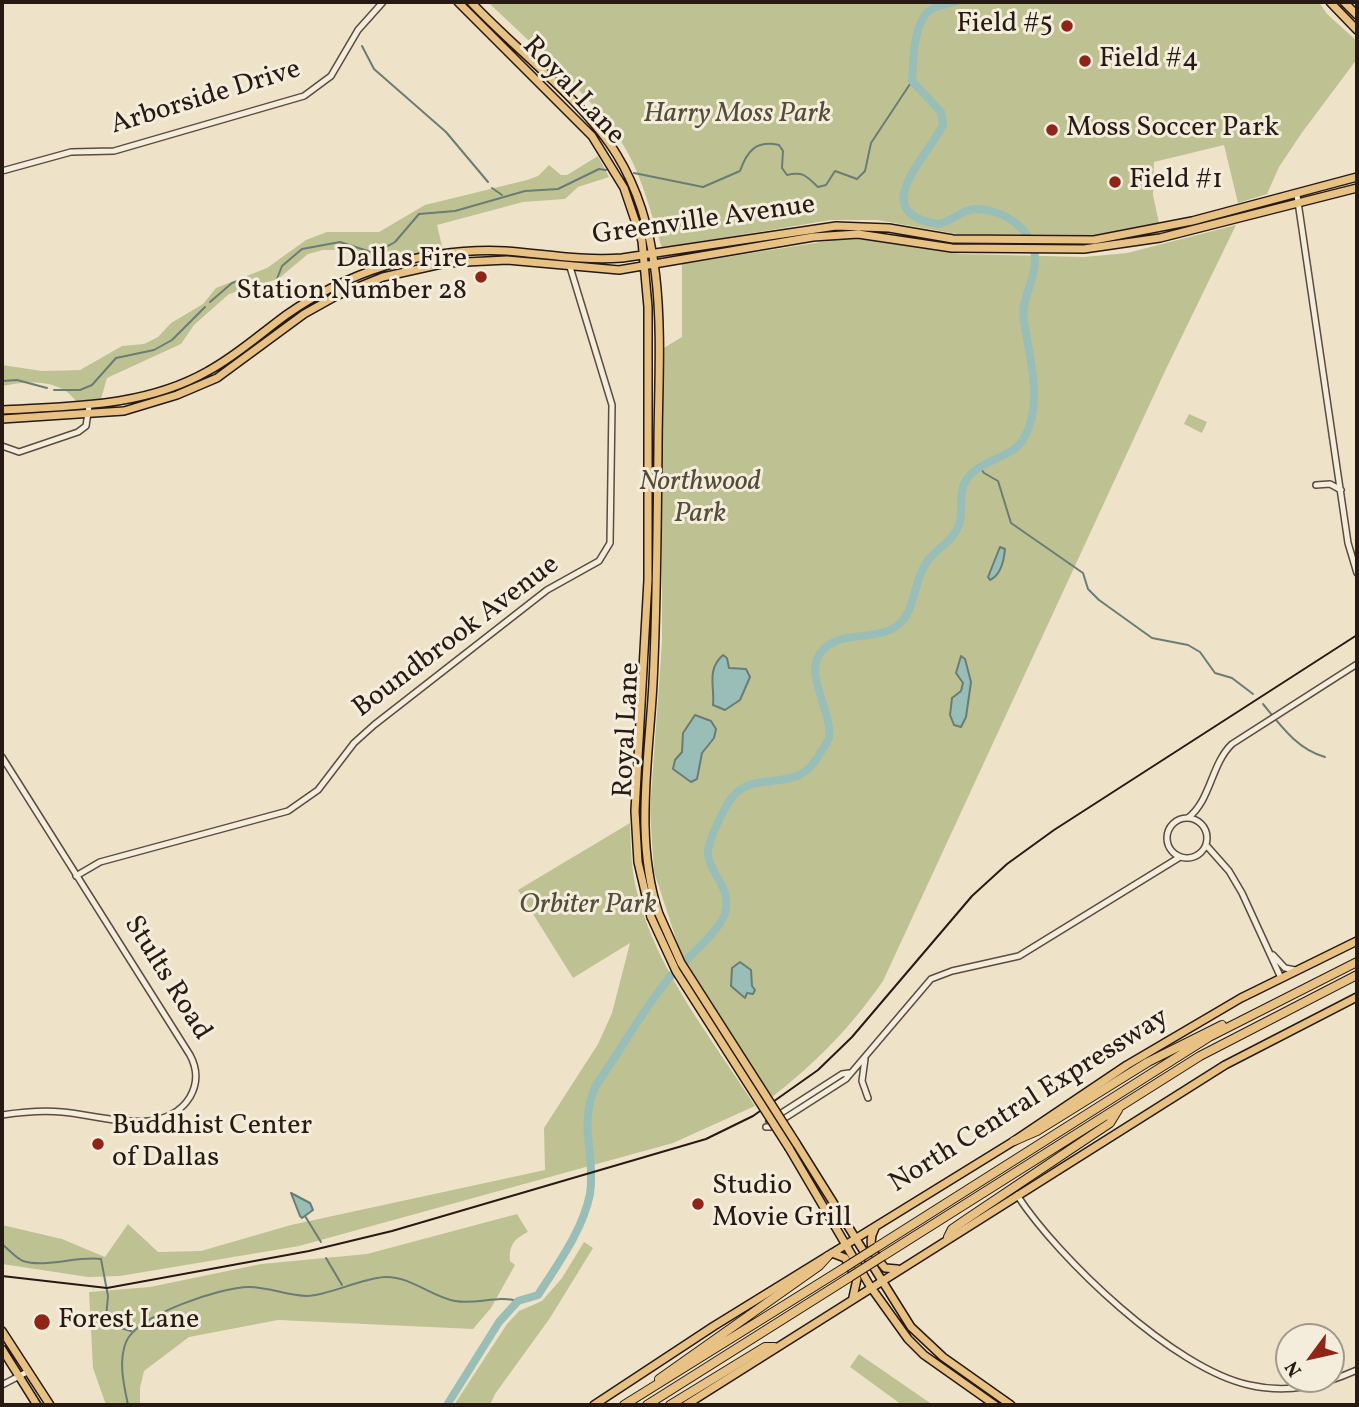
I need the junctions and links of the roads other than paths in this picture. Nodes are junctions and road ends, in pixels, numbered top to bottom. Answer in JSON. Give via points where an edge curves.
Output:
{"nodes":[{"id":1,"x":383,"y":2,"type":"edge"},
{"id":2,"x":458,"y":2,"type":"edge"},
{"id":3,"x":471,"y":2,"type":"edge"},
{"id":4,"x":1330,"y":2,"type":"edge"},
{"id":5,"x":1344,"y":2,"type":"edge"},
{"id":6,"x":1357,"y":15,"type":"edge"},
{"id":7,"x":1357,"y":30,"type":"edge"},
{"id":8,"x":2,"y":171,"type":"edge"},
{"id":9,"x":627,"y":174,"type":"junction"},
{"id":10,"x":1357,"y":177,"type":"edge"},
{"id":11,"x":619,"y":178,"type":"junction"},
{"id":12,"x":1357,"y":188,"type":"edge"},
{"id":13,"x":1297,"y":195,"type":"junction"},
{"id":14,"x":1298,"y":204,"type":"junction"},
{"id":15,"x":1201,"y":219,"type":"junction"},
{"id":16,"x":1158,"y":228,"type":"junction"},
{"id":17,"x":1203,"y":228,"type":"junction"},
{"id":18,"x":867,"y":230,"type":"junction"},
{"id":19,"x":1160,"y":238,"type":"junction"},
{"id":20,"x":743,"y":239,"type":"junction"},
{"id":21,"x":1114,"y":242,"type":"junction"},
{"id":22,"x":744,"y":249,"type":"junction"},
{"id":23,"x":462,"y":252,"type":"junction"},
{"id":24,"x":649,"y":255,"type":"junction"},
{"id":25,"x":507,"y":256,"type":"junction"},
{"id":26,"x":416,"y":259,"type":"junction"},
{"id":27,"x":462,"y":261,"type":"junction"},
{"id":28,"x":650,"y":265,"type":"junction"},
{"id":29,"x":570,"y":267,"type":"junction"},
{"id":30,"x":417,"y":268,"type":"junction"},
{"id":31,"x":2,"y":410,"type":"edge"},
{"id":32,"x":88,"y":410,"type":"junction"},
{"id":33,"x":2,"y":419,"type":"edge"},
{"id":34,"x":2,"y":446,"type":"edge"},
{"id":35,"x":1316,"y":485,"type":"dead end"},
{"id":36,"x":1340,"y":490,"type":"junction"},
{"id":37,"x":1357,"y":573,"type":"edge"},
{"id":38,"x":1357,"y":664,"type":"edge"},
{"id":39,"x":2,"y":757,"type":"edge"},
{"id":40,"x":1199,"y":806,"type":"junction"},
{"id":41,"x":1188,"y":818,"type":"junction"},
{"id":42,"x":1200,"y":822,"type":"junction"},
{"id":43,"x":1206,"y":845,"type":"junction"},
{"id":44,"x":637,"y":850,"type":"junction"},
{"id":45,"x":646,"y":850,"type":"junction"},
{"id":46,"x":1171,"y":851,"type":"junction"},
{"id":47,"x":1200,"y":854,"type":"junction"},
{"id":48,"x":1180,"y":858,"type":"junction"},
{"id":49,"x":1221,"y":862,"type":"junction"},
{"id":50,"x":1165,"y":868,"type":"junction"},
{"id":51,"x":76,"y":876,"type":"junction"},
{"id":52,"x":655,"y":916,"type":"junction"},
{"id":53,"x":1357,"y":941,"type":"edge"},
{"id":54,"x":1272,"y":955,"type":"junction"},
{"id":55,"x":1357,"y":962,"type":"edge"},
{"id":56,"x":1298,"y":970,"type":"junction"},
{"id":57,"x":1357,"y":975,"type":"edge"},
{"id":58,"x":1280,"y":978,"type":"junction"},
{"id":59,"x":1357,"y":997,"type":"edge"},
{"id":60,"x":1251,"y":1013,"type":"junction"},
{"id":61,"x":866,"y":1055,"type":"junction"},
{"id":62,"x":849,"y":1073,"type":"junction"},
{"id":63,"x":868,"y":1098,"type":"dead end"},
{"id":64,"x":1119,"y":1107,"type":"junction"},
{"id":65,"x":2,"y":1115,"type":"edge"},
{"id":66,"x":1014,"y":1141,"type":"junction"},
{"id":67,"x":792,"y":1146,"type":"junction"},
{"id":68,"x":1017,"y":1195,"type":"junction"},
{"id":69,"x":877,"y":1224,"type":"junction"},
{"id":70,"x":948,"y":1237,"type":"junction"},
{"id":71,"x":856,"y":1238,"type":"junction"},
{"id":72,"x":846,"y":1244,"type":"junction"},
{"id":73,"x":830,"y":1254,"type":"junction"},
{"id":74,"x":897,"y":1269,"type":"junction"},
{"id":75,"x":881,"y":1279,"type":"junction"},
{"id":76,"x":870,"y":1286,"type":"junction"},
{"id":77,"x":853,"y":1297,"type":"junction"},
{"id":78,"x":2,"y":1331,"type":"edge"},
{"id":79,"x":774,"y":1347,"type":"junction"},
{"id":80,"x":2,"y":1349,"type":"edge"},
{"id":81,"x":958,"y":1367,"type":"junction"},
{"id":82,"x":1357,"y":1370,"type":"edge"},
{"id":83,"x":27,"y":1372,"type":"junction"},
{"id":84,"x":952,"y":1375,"type":"junction"},
{"id":85,"x":19,"y":1376,"type":"junction"},
{"id":86,"x":2,"y":1385,"type":"edge"},
{"id":87,"x":653,"y":1387,"type":"junction"},
{"id":88,"x":689,"y":1404,"type":"edge"},
{"id":89,"x":37,"y":1405,"type":"edge"},
{"id":90,"x":50,"y":1405,"type":"edge"},
{"id":91,"x":594,"y":1405,"type":"edge"},
{"id":92,"x":624,"y":1405,"type":"edge"},
{"id":93,"x":647,"y":1405,"type":"edge"},
{"id":94,"x":670,"y":1405,"type":"edge"},
{"id":95,"x":995,"y":1405,"type":"edge"},
{"id":96,"x":1011,"y":1405,"type":"edge"}],
"edges":[{"from":1,"to":8,"type":"street","name":"Arborside Drive","via":[[358,30],[331,76],[304,96],[114,151],[71,152]]},
{"from":2,"to":11,"type":"main road","name":"Royal Lane","via":[[592,136]]},
{"from":3,"to":9,"type":"main road","name":"Royal Lane","via":[[596,126]]},
{"from":4,"to":7,"type":"main road"},
{"from":5,"to":6,"type":"main road"},
{"from":9,"to":11,"type":"main road"},
{"from":9,"to":24,"type":"main road","name":"Royal Lane","via":[[642,210]]},
{"from":10,"to":13,"type":"main road","name":"Greenville Avenue"},
{"from":11,"to":24,"type":"main road","name":"Royal Lane"},
{"from":12,"to":14,"type":"main road","name":"Greenville Avenue"},
{"from":13,"to":14,"type":"street"},
{"from":13,"to":15,"type":"main road","name":"Greenville Avenue"},
{"from":14,"to":17,"type":"main road","name":"Greenville Avenue"},
{"from":14,"to":36,"type":"street"},
{"from":15,"to":16,"type":"main road","name":"Greenville Avenue"},
{"from":15,"to":17,"type":"main road"},
{"from":16,"to":19,"type":"main road"},
{"from":16,"to":21,"type":"main road","name":"Greenville Avenue"},
{"from":17,"to":19,"type":"main road","name":"Greenville Avenue"},
{"from":18,"to":20,"type":"main road","name":"Greenville Avenue","via":[[822,226]]},
{"from":18,"to":21,"type":"main road","name":"Greenville Avenue","via":[[953,240]]},
{"from":18,"to":21,"type":"main road","name":"Greenville Avenue","via":[[945,247],[1051,250]]},
{"from":18,"to":22,"type":"main road","name":"Greenville Avenue"},
{"from":19,"to":21,"type":"main road","name":"Greenville Avenue"},
{"from":20,"to":22,"type":"main road"},
{"from":20,"to":24,"type":"main road","name":"Greenville Avenue"},
{"from":22,"to":28,"type":"main road","name":"Greenville Avenue"},
{"from":23,"to":25,"type":"main road","name":"Greenville Avenue"},
{"from":23,"to":26,"type":"main road","name":"Greenville Avenue"},
{"from":23,"to":27,"type":"main road"},
{"from":24,"to":25,"type":"main road","name":"Greenville Avenue","via":[[586,260]]},
{"from":24,"to":28,"type":"main road","name":"Royal Lane"},
{"from":25,"to":27,"type":"main road","name":"Greenville Avenue"},
{"from":25,"to":29,"type":"main road","name":"Greenville Avenue"},
{"from":26,"to":30,"type":"main road"},
{"from":26,"to":32,"type":"main road","name":"Greenville Avenue","via":[[349,279],[310,300],[198,377]]},
{"from":27,"to":30,"type":"main road","name":"Greenville Avenue"},
{"from":28,"to":29,"type":"main road","name":"Greenville Avenue","via":[[609,270]]},
{"from":28,"to":44,"type":"main road","name":"Royal Lane","via":[[648,580]]},
{"from":28,"to":45,"type":"main road","name":"Royal Lane","via":[[658,328],[657,562]]},
{"from":29,"to":51,"type":"street","name":"Boundbrook Avenue","via":[[612,405],[612,535],[604,556],[547,590],[374,725],[318,790],[299,804],[267,818],[100,862]]},
{"from":30,"to":32,"type":"main road","name":"Greenville Avenue","via":[[369,282],[314,308],[217,378],[193,390],[131,409]]},
{"from":31,"to":32,"type":"main road","name":"Greenville Avenue"},
{"from":32,"to":33,"type":"main road","name":"Greenville Avenue"},
{"from":32,"to":34,"type":"street","via":[[83,429],[41,447],[19,452]]},
{"from":35,"to":36,"type":"street","via":[[1330,484]]},
{"from":36,"to":37,"type":"street"},
{"from":38,"to":40,"type":"street","via":[[1225,751]]},
{"from":39,"to":51,"type":"street","name":"Stults Road"},
{"from":40,"to":41,"type":"street"},
{"from":40,"to":42,"type":"street"},
{"from":41,"to":42,"type":"street"},
{"from":41,"to":46,"type":"street","via":[[1171,826],[1167,838]]},
{"from":42,"to":43,"type":"street","via":[[1206,831]]},
{"from":43,"to":47,"type":"street"},
{"from":43,"to":49,"type":"street"},
{"from":44,"to":45,"type":"main road"},
{"from":44,"to":52,"type":"main road","name":"Royal Lane"},
{"from":45,"to":52,"type":"main road","name":"Royal Lane"},
{"from":46,"to":48,"type":"street"},
{"from":46,"to":50,"type":"street"},
{"from":47,"to":48,"type":"street"},
{"from":47,"to":49,"type":"street"},
{"from":48,"to":50,"type":"street"},
{"from":49,"to":54,"type":"street","via":[[1242,893]]},
{"from":50,"to":61,"type":"street","via":[[1019,956],[931,979]]},
{"from":51,"to":65,"type":"street","name":"Stults Road","via":[[190,1055],[195,1084],[183,1105],[147,1121],[48,1111]]},
{"from":52,"to":67,"type":"main road","name":"Royal Lane","bridge":true},
{"from":53,"to":56,"type":"main road","name":"North Central Expressway"},
{"from":54,"to":56,"type":"street","via":[[1285,968]]},
{"from":54,"to":58,"type":"street"},
{"from":55,"to":60,"type":"highway","name":"North Central Expressway"},
{"from":56,"to":58,"type":"main road","name":"North Central Expressway"},
{"from":57,"to":64,"type":"highway","name":"North Central Expressway","via":[[1242,1032]]},
{"from":58,"to":66,"type":"main road","name":"North Central Expressway","via":[[1117,1071]]},
{"from":59,"to":68,"type":"main road","via":[[1225,1065]]},
{"from":60,"to":66,"type":"highway","via":[[1177,1046]]},
{"from":60,"to":87,"type":"highway","name":"North Central Expressway","bridge":true},
{"from":61,"to":62,"type":"street"},
{"from":61,"to":63,"type":"street","via":[[862,1081]]},
{"from":62,"to":62,"type":"street","via":[[780,1113],[766,1127],[846,1079]]},
{"from":64,"to":70,"type":"highway","via":[[1110,1123],[960,1223]]},
{"from":64,"to":93,"type":"highway","name":"North Central Expressway","bridge":true},
{"from":66,"to":69,"type":"main road","name":"North Central Expressway"},
{"from":67,"to":71,"type":"main road","name":"Royal Lane"},
{"from":67,"to":72,"type":"main road","name":"Royal Lane"},
{"from":68,"to":70,"type":"main road"},
{"from":68,"to":82,"type":"street","via":[[1050,1239],[1112,1300],[1216,1373],[1252,1386],[1297,1389]]},
{"from":69,"to":71,"type":"main road","name":"North Central Expressway"},
{"from":69,"to":74,"type":"main road","via":[[870,1246],[885,1268]]},
{"from":70,"to":74,"type":"main road"},
{"from":71,"to":72,"type":"main road","name":"North Central Expressway"},
{"from":71,"to":75,"type":"main road","name":"Royal Lane"},
{"from":72,"to":73,"type":"main road","name":"North Central Expressway"},
{"from":72,"to":76,"type":"main road","name":"Royal Lane"},
{"from":73,"to":77,"type":"main road","via":[[845,1258],[857,1279]]},
{"from":73,"to":87,"type":"highway","via":[[664,1374]]},
{"from":73,"to":91,"type":"main road","name":"North Central Expressway"},
{"from":74,"to":75,"type":"main road"},
{"from":75,"to":76,"type":"main road"},
{"from":75,"to":81,"type":"main road","name":"Royal Lane","via":[[911,1327]]},
{"from":76,"to":77,"type":"main road"},
{"from":76,"to":84,"type":"main road","name":"Royal Lane","via":[[912,1344]]},
{"from":77,"to":79,"type":"main road"},
{"from":78,"to":83,"type":"main road"},
{"from":79,"to":88,"type":"main road"},
{"from":79,"to":94,"type":"highway","via":[[765,1347]]},
{"from":80,"to":85,"type":"main road"},
{"from":81,"to":84,"type":"main road"},
{"from":81,"to":96,"type":"main road","name":"Royal Lane"},
{"from":83,"to":85,"type":"street"},
{"from":83,"to":90,"type":"main road"},
{"from":84,"to":95,"type":"main road","name":"Royal Lane"},
{"from":85,"to":86,"type":"street"},
{"from":85,"to":89,"type":"main road"},
{"from":87,"to":92,"type":"highway","name":"North Central Expressway"}]}
